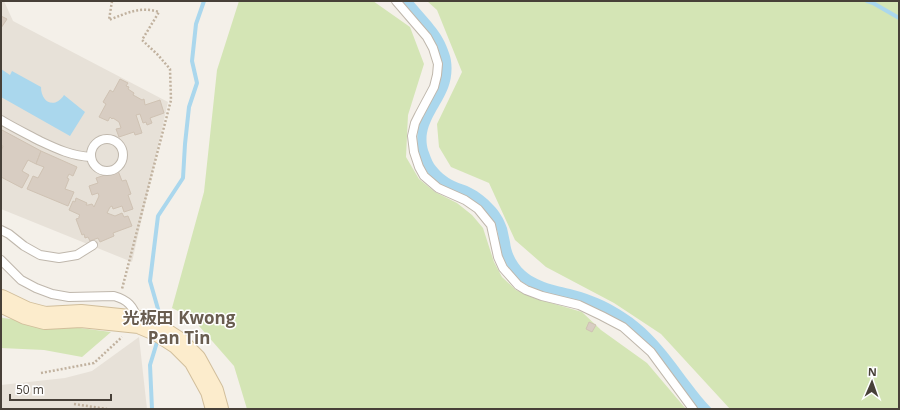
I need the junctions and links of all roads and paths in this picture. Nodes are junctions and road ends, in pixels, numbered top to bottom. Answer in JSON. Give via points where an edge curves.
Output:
{"nodes":[{"id":1,"x":112,"y":1,"type":"edge"},
{"id":2,"x":396,"y":1,"type":"edge"},
{"id":3,"x":1,"y":120,"type":"edge"},
{"id":4,"x":91,"y":157,"type":"dead end"},
{"id":5,"x":1,"y":230,"type":"edge"},
{"id":6,"x":93,"y":246,"type":"dead end"},
{"id":7,"x":1,"y":260,"type":"edge"},
{"id":8,"x":120,"y":298,"type":"junction"},
{"id":9,"x":1,"y":301,"type":"edge"},
{"id":10,"x":149,"y":326,"type":"junction"},
{"id":11,"x":41,"y":373,"type":"dead end"},
{"id":12,"x":74,"y":404,"type":"dead end"},
{"id":13,"x":107,"y":409,"type":"edge"},
{"id":14,"x":217,"y":409,"type":"edge"},
{"id":15,"x":693,"y":409,"type":"edge"}],
"edges":[{"from":1,"to":8,"type":"path","via":[[109,20],[142,9],[159,12],[142,40],[170,69],[171,82],[171,100]]},
{"from":2,"to":15,"type":"lane","via":[[427,37],[438,64],[434,87],[415,123],[412,136],[414,152],[424,176],[438,188],[478,209],[491,225],[503,268],[518,285],[542,296],[579,305],[623,327],[651,352]]},
{"from":3,"to":4,"type":"lane","via":[[59,150]]},
{"from":5,"to":6,"type":"lane","via":[[40,256],[59,258],[77,255]]},
{"from":7,"to":8,"type":"lane","via":[[21,280],[52,294]]},
{"from":8,"to":10,"type":"lane","via":[[126,301]]},
{"from":9,"to":10,"type":"main road","via":[[26,313],[45,318],[81,316]]},
{"from":10,"to":11,"type":"path","via":[[94,363]]},
{"from":10,"to":14,"type":"main road","via":[[178,343],[195,360],[212,391]]},
{"from":12,"to":13,"type":"path"}]}
